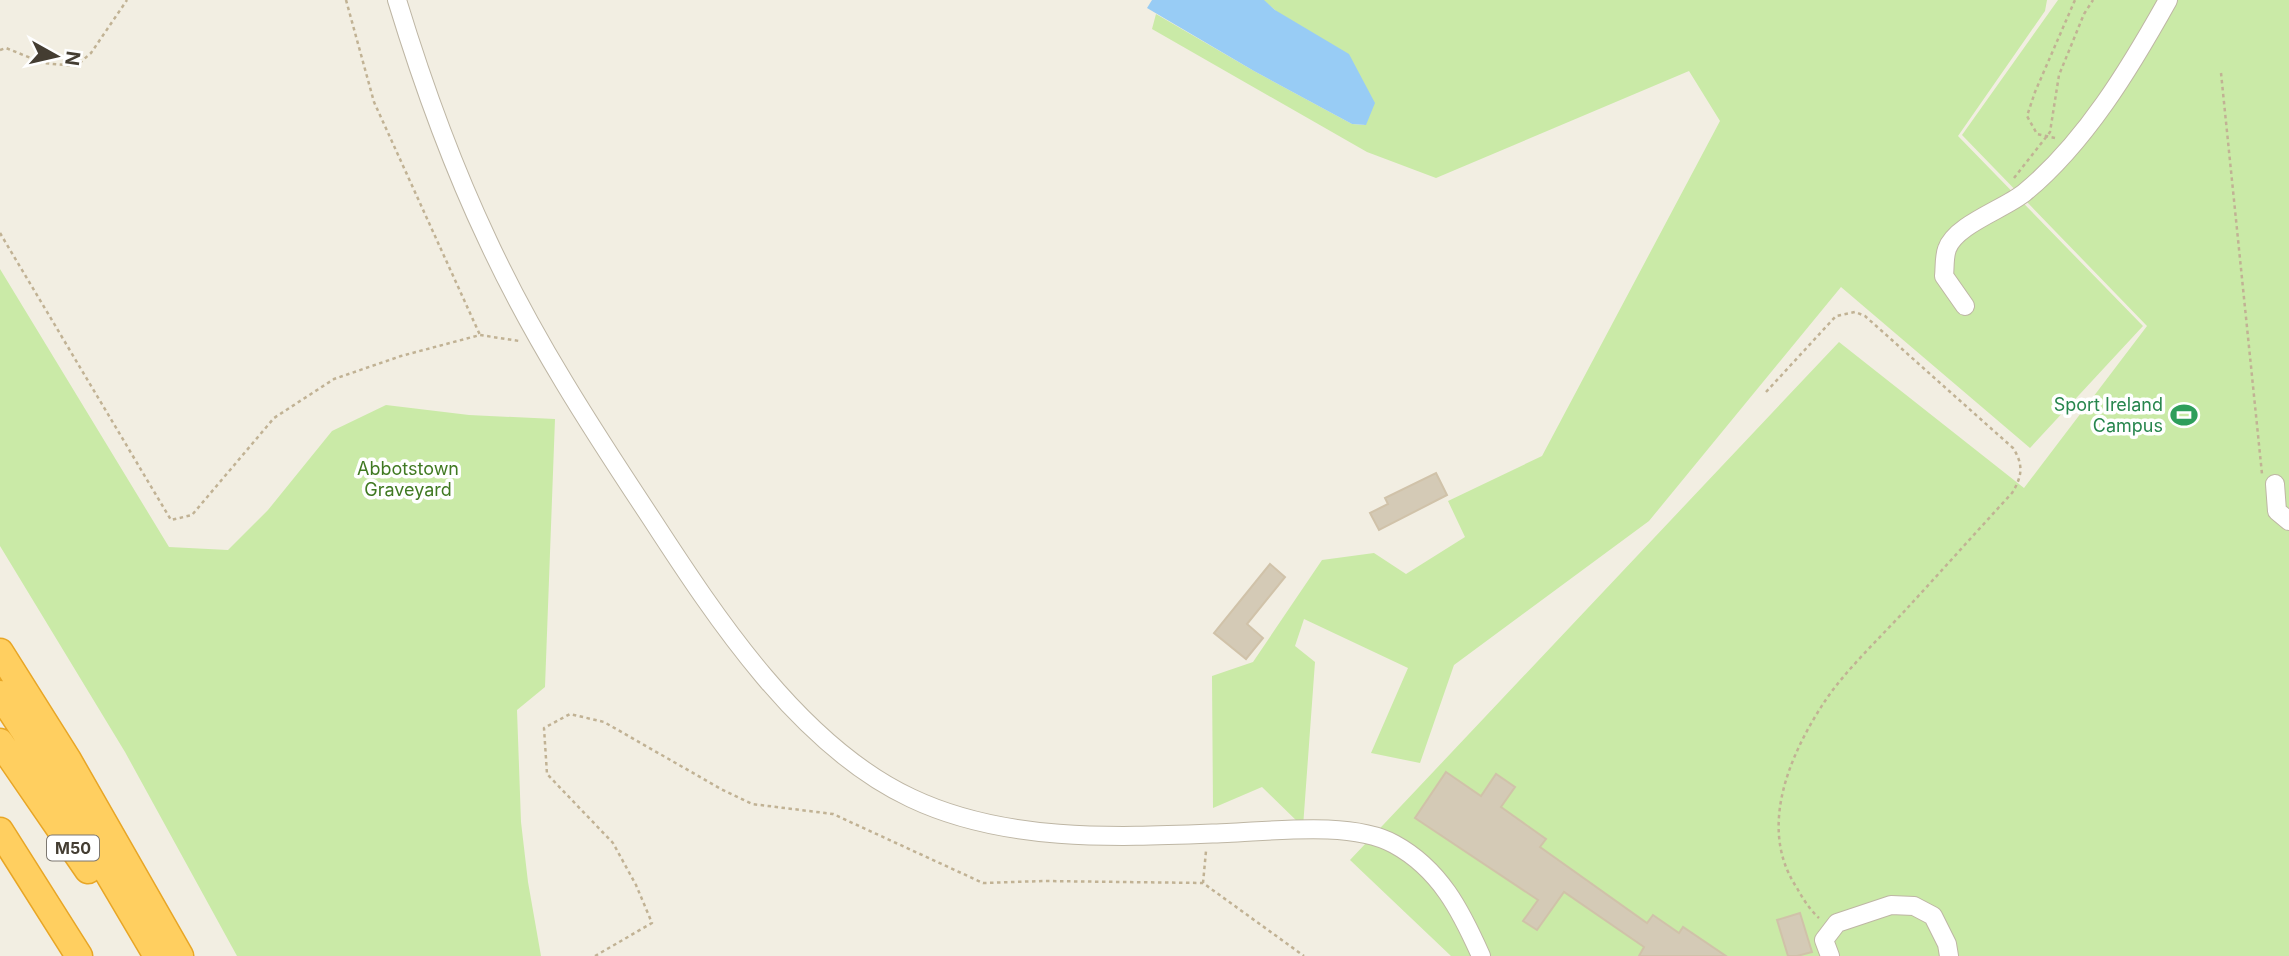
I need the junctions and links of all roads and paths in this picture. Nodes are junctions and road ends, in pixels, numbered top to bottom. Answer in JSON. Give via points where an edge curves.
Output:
{"nodes":[{"id":1,"x":127,"y":0,"type":"edge"},
{"id":2,"x":346,"y":0,"type":"edge"},
{"id":3,"x":397,"y":0,"type":"edge"},
{"id":4,"x":2075,"y":0,"type":"edge"},
{"id":5,"x":2094,"y":0,"type":"edge"},
{"id":6,"x":2168,"y":0,"type":"edge"},
{"id":7,"x":0,"y":50,"type":"edge"},
{"id":8,"x":2221,"y":73,"type":"dead end"},
{"id":9,"x":2062,"y":132,"type":"dead end"},
{"id":10,"x":2047,"y":138,"type":"junction"},
{"id":11,"x":2012,"y":200,"type":"junction"},
{"id":12,"x":0,"y":233,"type":"edge"},
{"id":13,"x":1965,"y":306,"type":"dead end"},
{"id":14,"x":480,"y":335,"type":"junction"},
{"id":15,"x":543,"y":344,"type":"junction"},
{"id":16,"x":1766,"y":392,"type":"dead end"},
{"id":17,"x":2275,"y":484,"type":"joint"},
{"id":18,"x":2289,"y":521,"type":"edge"},
{"id":19,"x":0,"y":652,"type":"edge"},
{"id":20,"x":0,"y":694,"type":"edge"},
{"id":21,"x":0,"y":742,"type":"edge"},
{"id":22,"x":0,"y":831,"type":"edge"},
{"id":23,"x":1208,"y":833,"type":"junction"},
{"id":24,"x":0,"y":860,"type":"edge"},
{"id":25,"x":1203,"y":883,"type":"junction"},
{"id":26,"x":1833,"y":928,"type":"junction"},
{"id":27,"x":62,"y":956,"type":"edge"},
{"id":28,"x":79,"y":956,"type":"edge"},
{"id":29,"x":142,"y":956,"type":"edge"},
{"id":30,"x":157,"y":956,"type":"edge"},
{"id":31,"x":180,"y":956,"type":"edge"},
{"id":32,"x":595,"y":956,"type":"edge"},
{"id":33,"x":1304,"y":956,"type":"edge"},
{"id":34,"x":1481,"y":956,"type":"edge"},
{"id":35,"x":1830,"y":956,"type":"edge"},
{"id":36,"x":1949,"y":956,"type":"edge"}],
"edges":[{"from":1,"to":7,"type":"path","via":[[76,66],[43,63],[6,48]]},
{"from":2,"to":14,"type":"path","via":[[374,102]]},
{"from":3,"to":15,"type":"lane","via":[[448,149],[488,242]]},
{"from":4,"to":10,"type":"path","via":[[2027,116],[2037,134]]},
{"from":5,"to":10,"type":"path","via":[[2059,75]]},
{"from":6,"to":11,"type":"lane","via":[[2095,115],[2058,159]]},
{"from":8,"to":17,"type":"path","via":[[2262,476]]},
{"from":9,"to":10,"type":"path"},
{"from":10,"to":11,"type":"path","via":[[2013,179]]},
{"from":11,"to":13,"type":"lane","via":[[1955,236],[1947,249],[1944,275]]},
{"from":12,"to":14,"type":"path","via":[[172,520],[192,514],[274,418],[334,379]]},
{"from":14,"to":15,"type":"path"},
{"from":15,"to":23,"type":"lane","via":[[601,443],[726,629],[831,745],[876,779],[912,799],[963,818],[1023,831]]},
{"from":16,"to":26,"type":"path","via":[[1836,316],[1855,312],[1866,316],[2013,448],[2022,469],[2012,493],[1824,703],[1799,747],[1780,803],[1780,853],[1807,904]]},
{"from":17,"to":18,"type":"lane","via":[[2277,511]]},
{"from":19,"to":31,"type":"highway"},
{"from":20,"to":30,"type":"highway"},
{"from":21,"to":29,"type":"highway","number":"M50"},
{"from":22,"to":28,"type":"highway","number":"M50"},
{"from":23,"to":25,"type":"path"},
{"from":23,"to":34,"type":"lane","via":[[1307,829],[1359,832],[1393,843],[1430,871],[1460,909]]},
{"from":24,"to":27,"type":"highway"},
{"from":25,"to":32,"type":"path","via":[[983,883],[833,814],[752,804],[604,722],[570,713],[544,728],[547,774],[613,843],[652,923]]},
{"from":25,"to":33,"type":"path"},
{"from":26,"to":35,"type":"lane","via":[[1824,940]]},
{"from":26,"to":36,"type":"lane","via":[[1891,905],[1914,906],[1933,916]]}]}
